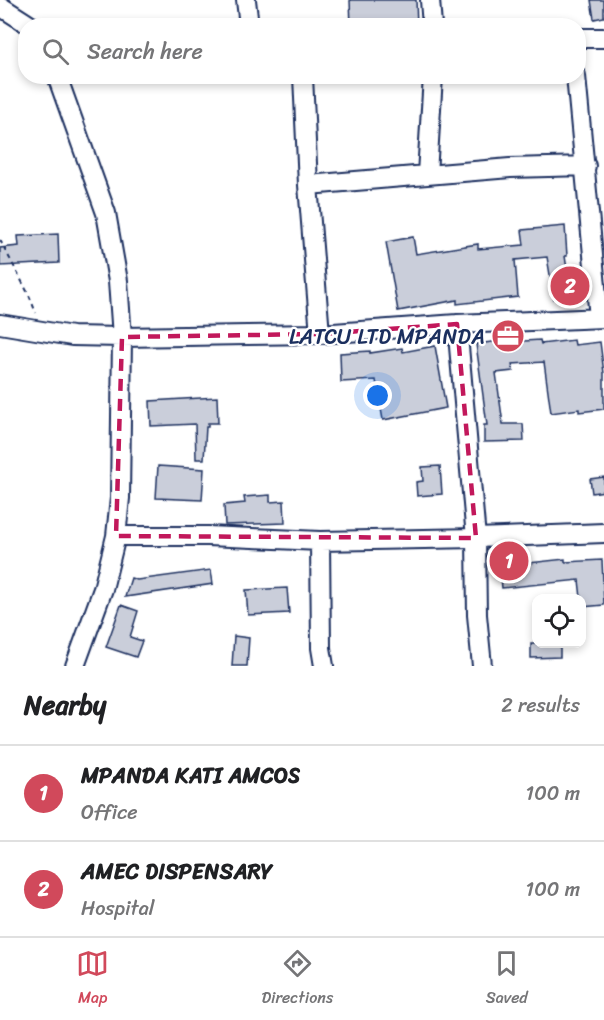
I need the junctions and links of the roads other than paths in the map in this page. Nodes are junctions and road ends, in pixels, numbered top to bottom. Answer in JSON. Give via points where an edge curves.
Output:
{"nodes":[{"id":1,"x":246,"y":0,"type":"edge"},
{"id":2,"x":430,"y":0,"type":"edge"},
{"id":3,"x":0,"y":6,"type":"edge"},
{"id":4,"x":19,"y":18,"type":"edge"},
{"id":5,"x":248,"y":18,"type":"edge"},
{"id":6,"x":431,"y":18,"type":"edge"},
{"id":7,"x":604,"y":38,"type":"edge"},
{"id":8,"x":586,"y":39,"type":"edge"},
{"id":9,"x":60,"y":84,"type":"edge"},
{"id":10,"x":303,"y":84,"type":"edge"},
{"id":11,"x":433,"y":84,"type":"edge"},
{"id":12,"x":577,"y":84,"type":"edge"},
{"id":13,"x":586,"y":166,"type":"junction"},
{"id":14,"x":427,"y":174,"type":"junction"},
{"id":15,"x":308,"y":185,"type":"junction"},
{"id":16,"x":602,"y":318,"type":"edge"},
{"id":17,"x":0,"y":324,"type":"edge"},
{"id":18,"x":457,"y":324,"type":"junction"},
{"id":19,"x":320,"y":334,"type":"junction"},
{"id":20,"x":122,"y":337,"type":"junction"},
{"id":21,"x":604,"y":533,"type":"edge"},
{"id":22,"x":116,"y":536,"type":"junction"},
{"id":23,"x":476,"y":538,"type":"junction"},
{"id":24,"x":320,"y":541,"type":"junction"},
{"id":25,"x":76,"y":666,"type":"edge"},
{"id":26,"x":324,"y":666,"type":"edge"},
{"id":27,"x":482,"y":666,"type":"edge"}],
"edges":[{"from":1,"to":5,"type":"street"},
{"from":2,"to":6,"type":"street"},
{"from":3,"to":4,"type":"street"},
{"from":7,"to":8,"type":"street"},
{"from":9,"to":20,"type":"street","via":[[106,213],[118,281]]},
{"from":10,"to":15,"type":"street"},
{"from":11,"to":14,"type":"street"},
{"from":12,"to":13,"type":"street"},
{"from":13,"to":14,"type":"street"},
{"from":13,"to":16,"type":"street"},
{"from":14,"to":15,"type":"street"},
{"from":15,"to":19,"type":"street"},
{"from":16,"to":18,"type":"street"},
{"from":17,"to":20,"type":"street","via":[[72,336]]},
{"from":18,"to":19,"type":"street"},
{"from":18,"to":23,"type":"street"},
{"from":19,"to":20,"type":"street"},
{"from":20,"to":22,"type":"street"},
{"from":21,"to":23,"type":"street"},
{"from":22,"to":24,"type":"street"},
{"from":22,"to":25,"type":"street","via":[[103,589]]},
{"from":23,"to":24,"type":"street"},
{"from":23,"to":27,"type":"street"},
{"from":24,"to":26,"type":"street"}]}
